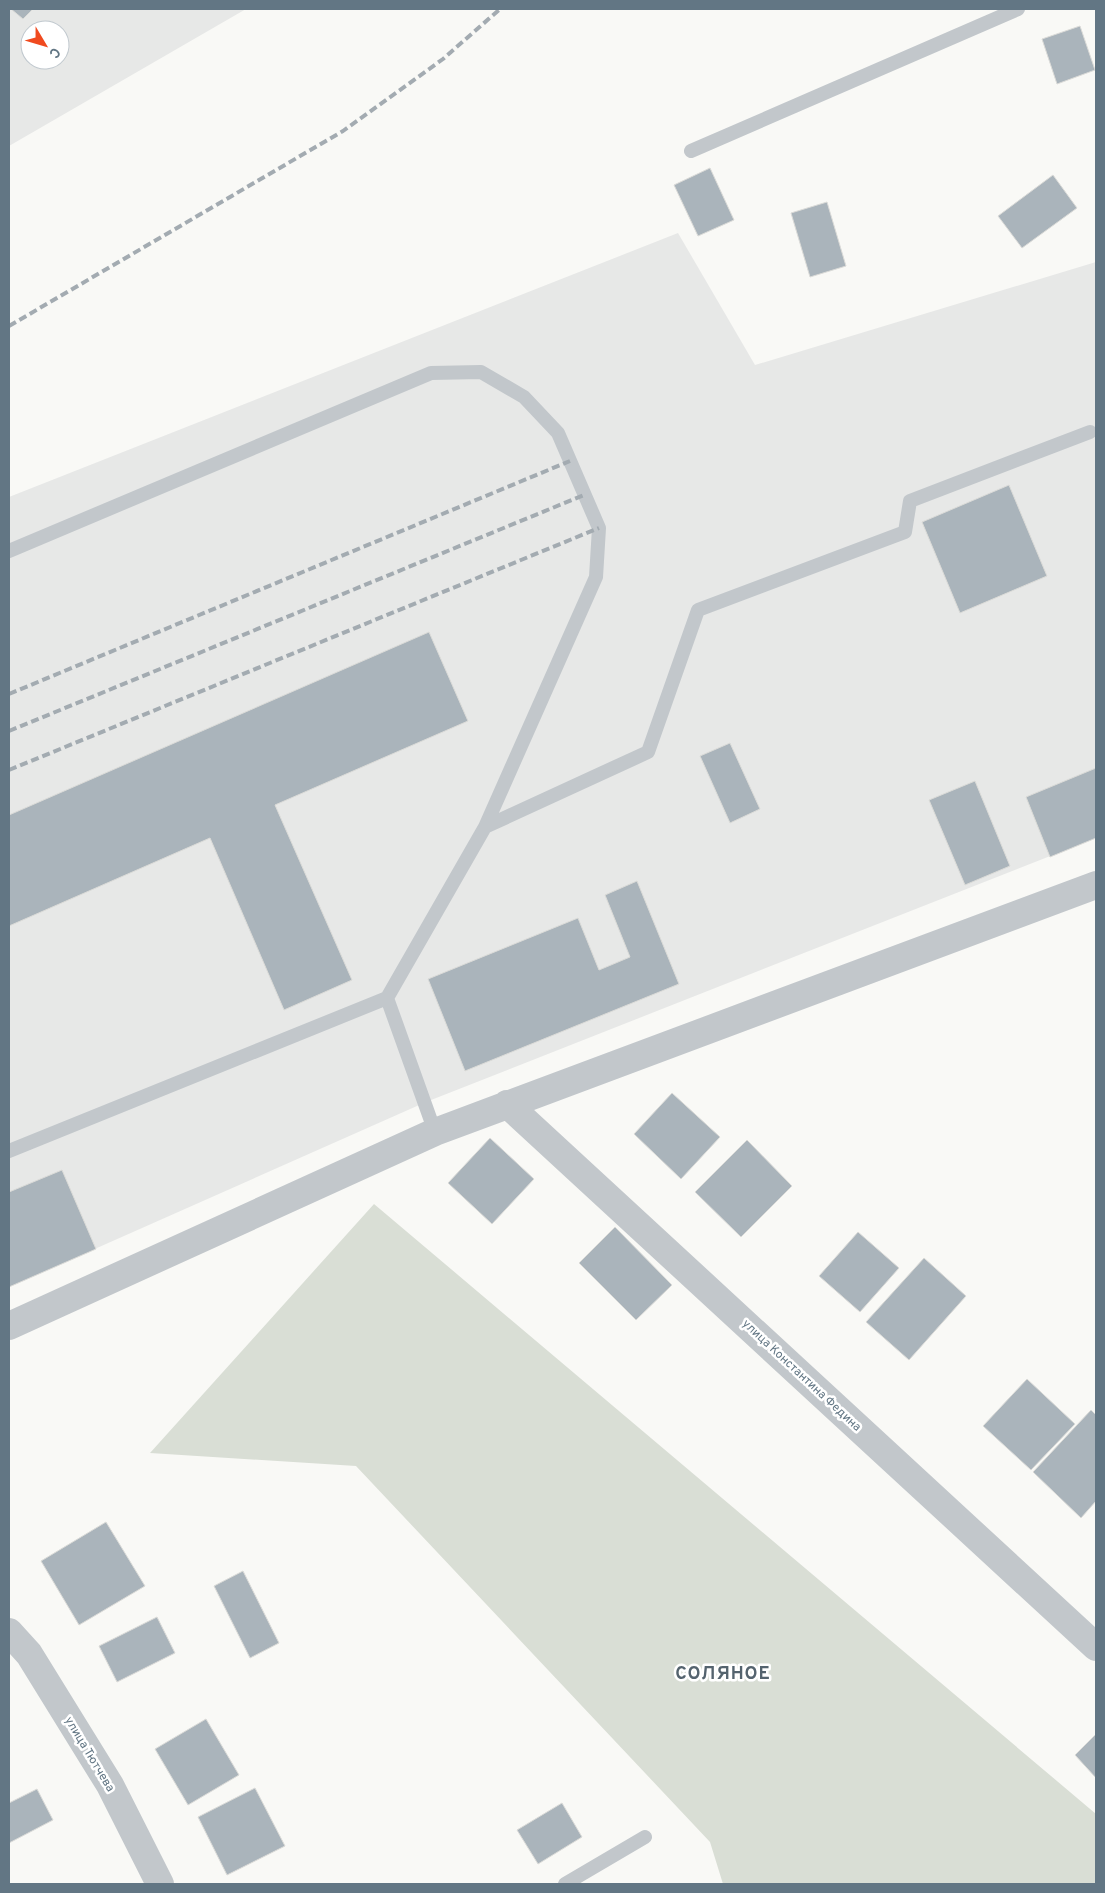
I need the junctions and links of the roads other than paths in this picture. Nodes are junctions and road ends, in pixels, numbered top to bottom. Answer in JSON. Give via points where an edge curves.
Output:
{"nodes":[{"id":1,"x":1018,"y":9,"type":"edge"},
{"id":2,"x":691,"y":150,"type":"dead end"},
{"id":3,"x":1090,"y":432,"type":"dead end"},
{"id":4,"x":9,"y":551,"type":"edge"},
{"id":5,"x":485,"y":826,"type":"junction"},
{"id":6,"x":1096,"y":884,"type":"edge"},
{"id":7,"x":388,"y":998,"type":"junction"},
{"id":8,"x":507,"y":1104,"type":"junction"},
{"id":9,"x":435,"y":1132,"type":"junction"},
{"id":10,"x":9,"y":1151,"type":"edge"},
{"id":11,"x":9,"y":1326,"type":"edge"},
{"id":12,"x":9,"y":1632,"type":"edge"},
{"id":13,"x":1096,"y":1647,"type":"edge"},
{"id":14,"x":645,"y":1837,"type":"dead end"},
{"id":15,"x":160,"y":1884,"type":"edge"},
{"id":16,"x":565,"y":1884,"type":"edge"}],
"edges":[{"from":1,"to":2,"type":"lane"},
{"from":3,"to":5,"type":"lane","via":[[910,501],[905,532],[698,610],[648,752]]},
{"from":4,"to":5,"type":"lane","via":[[432,373],[481,372],[524,398],[558,433],[599,528],[596,577]]},
{"from":5,"to":7,"type":"lane"},
{"from":6,"to":8,"type":"street"},
{"from":7,"to":9,"type":"lane"},
{"from":7,"to":10,"type":"lane"},
{"from":8,"to":9,"type":"street"},
{"from":8,"to":13,"type":"street","name":"улица Константина Федина"},
{"from":9,"to":11,"type":"street"},
{"from":12,"to":15,"type":"street","name":"улица Тютчева","via":[[29,1654],[110,1785]]},
{"from":14,"to":16,"type":"lane"}]}
